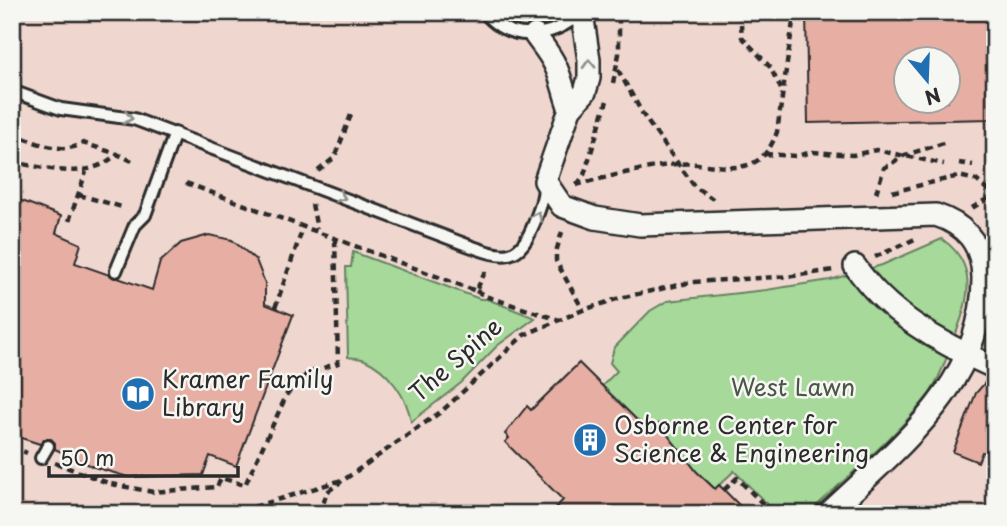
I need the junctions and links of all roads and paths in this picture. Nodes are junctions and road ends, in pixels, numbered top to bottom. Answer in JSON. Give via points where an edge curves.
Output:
{"nodes":[{"id":1,"x":484,"y":12,"type":"edge"},
{"id":2,"x":740,"y":12,"type":"edge"},
{"id":3,"x":582,"y":13,"type":"edge"},
{"id":4,"x":794,"y":15,"type":"dead end"},
{"id":5,"x":536,"y":35,"type":"junction"},
{"id":6,"x":618,"y":69,"type":"dead end"},
{"id":7,"x":782,"y":90,"type":"junction"},
{"id":8,"x":12,"y":91,"type":"edge"},
{"id":9,"x":570,"y":109,"type":"junction"},
{"id":10,"x":352,"y":112,"type":"dead end"},
{"id":11,"x":175,"y":133,"type":"junction"},
{"id":12,"x":12,"y":134,"type":"edge"},
{"id":13,"x":995,"y":139,"type":"edge"},
{"id":14,"x":944,"y":143,"type":"dead end"},
{"id":15,"x":117,"y":153,"type":"junction"},
{"id":16,"x":764,"y":154,"type":"junction"},
{"id":17,"x":995,"y":154,"type":"edge"},
{"id":18,"x":905,"y":155,"type":"junction"},
{"id":19,"x":132,"y":161,"type":"dead end"},
{"id":20,"x":12,"y":162,"type":"edge"},
{"id":21,"x":960,"y":163,"type":"dead end"},
{"id":22,"x":678,"y":164,"type":"junction"},
{"id":23,"x":944,"y":164,"type":"dead end"},
{"id":24,"x":973,"y":165,"type":"dead end"},
{"id":25,"x":86,"y":172,"type":"junction"},
{"id":26,"x":315,"y":173,"type":"dead end"},
{"id":27,"x":545,"y":181,"type":"junction"},
{"id":28,"x":576,"y":185,"type":"dead end"},
{"id":29,"x":876,"y":193,"type":"dead end"},
{"id":30,"x":995,"y":194,"type":"edge"},
{"id":31,"x":79,"y":195,"type":"junction"},
{"id":32,"x":312,"y":201,"type":"dead end"},
{"id":33,"x":717,"y":201,"type":"dead end"},
{"id":34,"x":122,"y":207,"type":"dead end"},
{"id":35,"x":69,"y":220,"type":"dead end"},
{"id":36,"x":951,"y":220,"type":"junction"},
{"id":37,"x":304,"y":225,"type":"dead end"},
{"id":38,"x":317,"y":230,"type":"dead end"},
{"id":39,"x":562,"y":232,"type":"dead end"},
{"id":40,"x":335,"y":237,"type":"dead end"},
{"id":41,"x":916,"y":238,"type":"dead end"},
{"id":42,"x":855,"y":266,"type":"junction"},
{"id":43,"x":116,"y":271,"type":"dead end"},
{"id":44,"x":476,"y":291,"type":"dead end"},
{"id":45,"x":275,"y":308,"type":"dead end"},
{"id":46,"x":583,"y":310,"type":"junction"},
{"id":47,"x":559,"y":320,"type":"junction"},
{"id":48,"x":966,"y":355,"type":"junction"},
{"id":49,"x":989,"y":365,"type":"dead end"},
{"id":50,"x":48,"y":446,"type":"dead end"},
{"id":51,"x":12,"y":447,"type":"edge"},
{"id":52,"x":41,"y":458,"type":"junction"},
{"id":53,"x":345,"y":479,"type":"junction"},
{"id":54,"x":724,"y":490,"type":"dead end"},
{"id":55,"x":232,"y":514,"type":"edge"},
{"id":56,"x":320,"y":514,"type":"edge"},
{"id":57,"x":773,"y":514,"type":"edge"},
{"id":58,"x":828,"y":514,"type":"edge"}],
"edges":[{"from":1,"to":5,"type":"lane","via":[[503,27]]},
{"from":2,"to":7,"type":"path","via":[[742,37],[770,67]]},
{"from":3,"to":5,"type":"lane","via":[[554,31]]},
{"from":9,"to":3,"type":"street","one_way":true,"via":[[585,92],[589,78]]},
{"from":4,"to":7,"type":"path"},
{"from":5,"to":9,"type":"street","via":[[554,63]]},
{"from":6,"to":22,"type":"path"},
{"from":7,"to":16,"type":"path","via":[[777,132]]},
{"from":8,"to":11,"type":"lane","one_way":true,"via":[[61,109],[134,119]]},
{"from":9,"to":27,"type":"street"},
{"from":10,"to":26,"type":"path","via":[[335,157]]},
{"from":11,"to":27,"type":"lane","one_way":true,"via":[[499,255],[517,251],[527,242],[544,198]]},
{"from":11,"to":43,"type":"lane","via":[[145,215],[135,225]]},
{"from":12,"to":15,"type":"path","via":[[54,147],[75,148],[83,142]]},
{"from":13,"to":17,"type":"path"},
{"from":14,"to":18,"type":"path"},
{"from":15,"to":19,"type":"path"},
{"from":15,"to":25,"type":"path"},
{"from":16,"to":18,"type":"path","via":[[853,155],[876,150]]},
{"from":16,"to":22,"type":"path","via":[[737,168]]},
{"from":18,"to":23,"type":"path"},
{"from":18,"to":29,"type":"path","via":[[884,169]]},
{"from":20,"to":25,"type":"path"},
{"from":21,"to":24,"type":"path"},
{"from":22,"to":28,"type":"path"},
{"from":22,"to":33,"type":"path","via":[[695,187]]},
{"from":25,"to":31,"type":"path"},
{"from":27,"to":36,"type":"street","via":[[562,206],[618,223],[936,215]]},
{"from":30,"to":36,"type":"path"},
{"from":31,"to":34,"type":"path"},
{"from":31,"to":35,"type":"path"},
{"from":32,"to":38,"type":"path"},
{"from":36,"to":48,"type":"street","via":[[974,241],[983,273],[982,303]]},
{"from":37,"to":45,"type":"path"},
{"from":39,"to":46,"type":"path","via":[[556,261]]},
{"from":40,"to":52,"type":"path","via":[[338,363],[309,373],[287,394],[245,485],[221,478],[218,487],[153,492],[111,484]]},
{"from":41,"to":42,"type":"path","name":"The Spine"},
{"from":42,"to":46,"type":"path","name":"The Spine","via":[[793,276],[692,282]]},
{"from":42,"to":48,"type":"street","via":[[869,286],[928,335]]},
{"from":44,"to":47,"type":"path"},
{"from":46,"to":47,"type":"path","name":"The Spine"},
{"from":47,"to":53,"type":"path","name":"The Spine","via":[[524,335],[442,411]]},
{"from":48,"to":49,"type":"street"},
{"from":48,"to":58,"type":"street","via":[[939,404]]},
{"from":50,"to":52,"type":"lane"},
{"from":51,"to":52,"type":"path"},
{"from":53,"to":55,"type":"path","name":"The Spine"},
{"from":53,"to":56,"type":"path","via":[[327,492]]},
{"from":54,"to":57,"type":"path","via":[[737,478]]}]}
